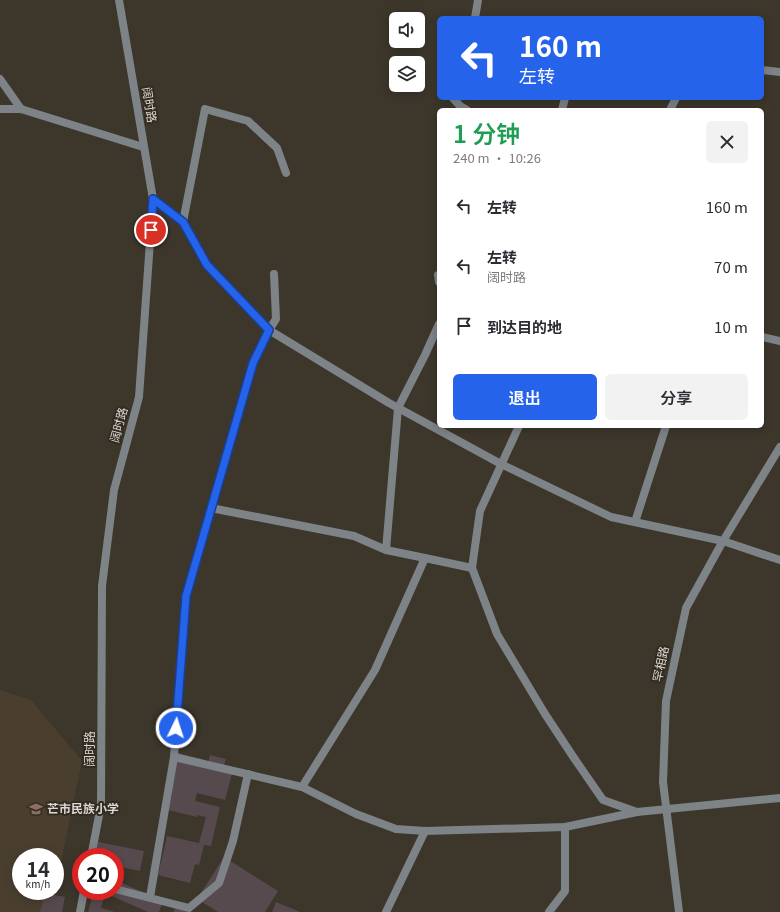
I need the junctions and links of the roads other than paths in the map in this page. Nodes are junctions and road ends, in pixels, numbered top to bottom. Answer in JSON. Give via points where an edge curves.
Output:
{"nodes":[{"id":1,"x":120,"y":0,"type":"edge"},
{"id":2,"x":478,"y":0,"type":"edge"},
{"id":3,"x":475,"y":16,"type":"edge"},
{"id":4,"x":764,"y":70,"type":"edge"},
{"id":5,"x":780,"y":72,"type":"edge"},
{"id":6,"x":0,"y":79,"type":"edge"},
{"id":7,"x":455,"y":100,"type":"edge"},
{"id":8,"x":464,"y":108,"type":"edge"},
{"id":9,"x":0,"y":109,"type":"edge"},
{"id":10,"x":21,"y":109,"type":"junction"},
{"id":11,"x":143,"y":147,"type":"junction"},
{"id":12,"x":286,"y":173,"type":"dead end"},
{"id":13,"x":153,"y":199,"type":"junction"},
{"id":14,"x":183,"y":222,"type":"junction"},
{"id":15,"x":274,"y":274,"type":"dead end"},
{"id":16,"x":437,"y":328,"type":"edge"},
{"id":17,"x":269,"y":330,"type":"junction"},
{"id":18,"x":764,"y":338,"type":"edge"},
{"id":19,"x":780,"y":342,"type":"edge"},
{"id":20,"x":398,"y":408,"type":"junction"},
{"id":21,"x":519,"y":428,"type":"edge"},
{"id":22,"x":665,"y":428,"type":"edge"},
{"id":23,"x":780,"y":447,"type":"edge"},
{"id":24,"x":501,"y":464,"type":"junction"},
{"id":25,"x":211,"y":508,"type":"junction"},
{"id":26,"x":635,"y":522,"type":"junction"},
{"id":27,"x":723,"y":541,"type":"junction"},
{"id":28,"x":386,"y":550,"type":"junction"},
{"id":29,"x":425,"y":558,"type":"junction"},
{"id":30,"x":780,"y":560,"type":"edge"},
{"id":31,"x":472,"y":568,"type":"junction"},
{"id":32,"x":174,"y":757,"type":"junction"},
{"id":33,"x":248,"y":774,"type":"junction"},
{"id":34,"x":302,"y":787,"type":"junction"},
{"id":35,"x":780,"y":798,"type":"edge"},
{"id":36,"x":667,"y":809,"type":"junction"},
{"id":37,"x":637,"y":812,"type":"junction"},
{"id":38,"x":565,"y":827,"type":"junction"},
{"id":39,"x":425,"y":831,"type":"junction"},
{"id":40,"x":93,"y":848,"type":"edge"},
{"id":41,"x":124,"y":891,"type":"edge"},
{"id":42,"x":150,"y":897,"type":"junction"},
{"id":43,"x":82,"y":900,"type":"edge"},
{"id":44,"x":80,"y":912,"type":"edge"},
{"id":45,"x":386,"y":912,"type":"edge"},
{"id":46,"x":549,"y":912,"type":"edge"},
{"id":47,"x":679,"y":912,"type":"edge"}],
"edges":[{"from":1,"to":11,"type":"street","name":"阔时路"},
{"from":2,"to":3,"type":"street"},
{"from":4,"to":5,"type":"street"},
{"from":6,"to":10,"type":"street"},
{"from":7,"to":8,"type":"street"},
{"from":9,"to":10,"type":"street"},
{"from":10,"to":11,"type":"street"},
{"from":11,"to":13,"type":"street","name":"阔时路"},
{"from":12,"to":14,"type":"street","via":[[277,148],[248,121],[205,108]]},
{"from":13,"to":14,"type":"street"},
{"from":13,"to":40,"type":"street","name":"阔时路","via":[[139,397],[114,490],[102,586],[101,805]]},
{"from":14,"to":17,"type":"street","via":[[207,265]]},
{"from":15,"to":17,"type":"street","via":[[276,319]]},
{"from":16,"to":20,"type":"street"},
{"from":17,"to":20,"type":"street"},
{"from":17,"to":25,"type":"street","via":[[253,363]]},
{"from":18,"to":19,"type":"street"},
{"from":20,"to":24,"type":"street"},
{"from":20,"to":28,"type":"street"},
{"from":21,"to":24,"type":"street"},
{"from":22,"to":26,"type":"street"},
{"from":23,"to":27,"type":"street","name":"罕相路"},
{"from":24,"to":26,"type":"street","via":[[611,517]]},
{"from":24,"to":31,"type":"street","via":[[480,511]]},
{"from":25,"to":28,"type":"street","via":[[354,536]]},
{"from":25,"to":32,"type":"street","via":[[186,596]]},
{"from":26,"to":27,"type":"street"},
{"from":27,"to":30,"type":"street"},
{"from":27,"to":36,"type":"street","name":"罕相路","via":[[686,608],[666,701],[664,782]]},
{"from":28,"to":29,"type":"street"},
{"from":29,"to":31,"type":"street"},
{"from":29,"to":34,"type":"street","via":[[375,670]]},
{"from":31,"to":37,"type":"street","via":[[497,634],[570,752],[603,800]]},
{"from":32,"to":33,"type":"street"},
{"from":32,"to":42,"type":"street"},
{"from":33,"to":34,"type":"street"},
{"from":33,"to":42,"type":"street","via":[[233,841],[218,883],[189,908]]},
{"from":34,"to":39,"type":"street","via":[[356,814],[396,829]]},
{"from":35,"to":36,"type":"street"},
{"from":36,"to":37,"type":"street"},
{"from":36,"to":47,"type":"street","name":"罕相路"},
{"from":37,"to":38,"type":"street"},
{"from":38,"to":39,"type":"street"},
{"from":38,"to":46,"type":"street","via":[[565,891]]},
{"from":39,"to":45,"type":"street"},
{"from":41,"to":42,"type":"street"},
{"from":43,"to":44,"type":"street"}]}
